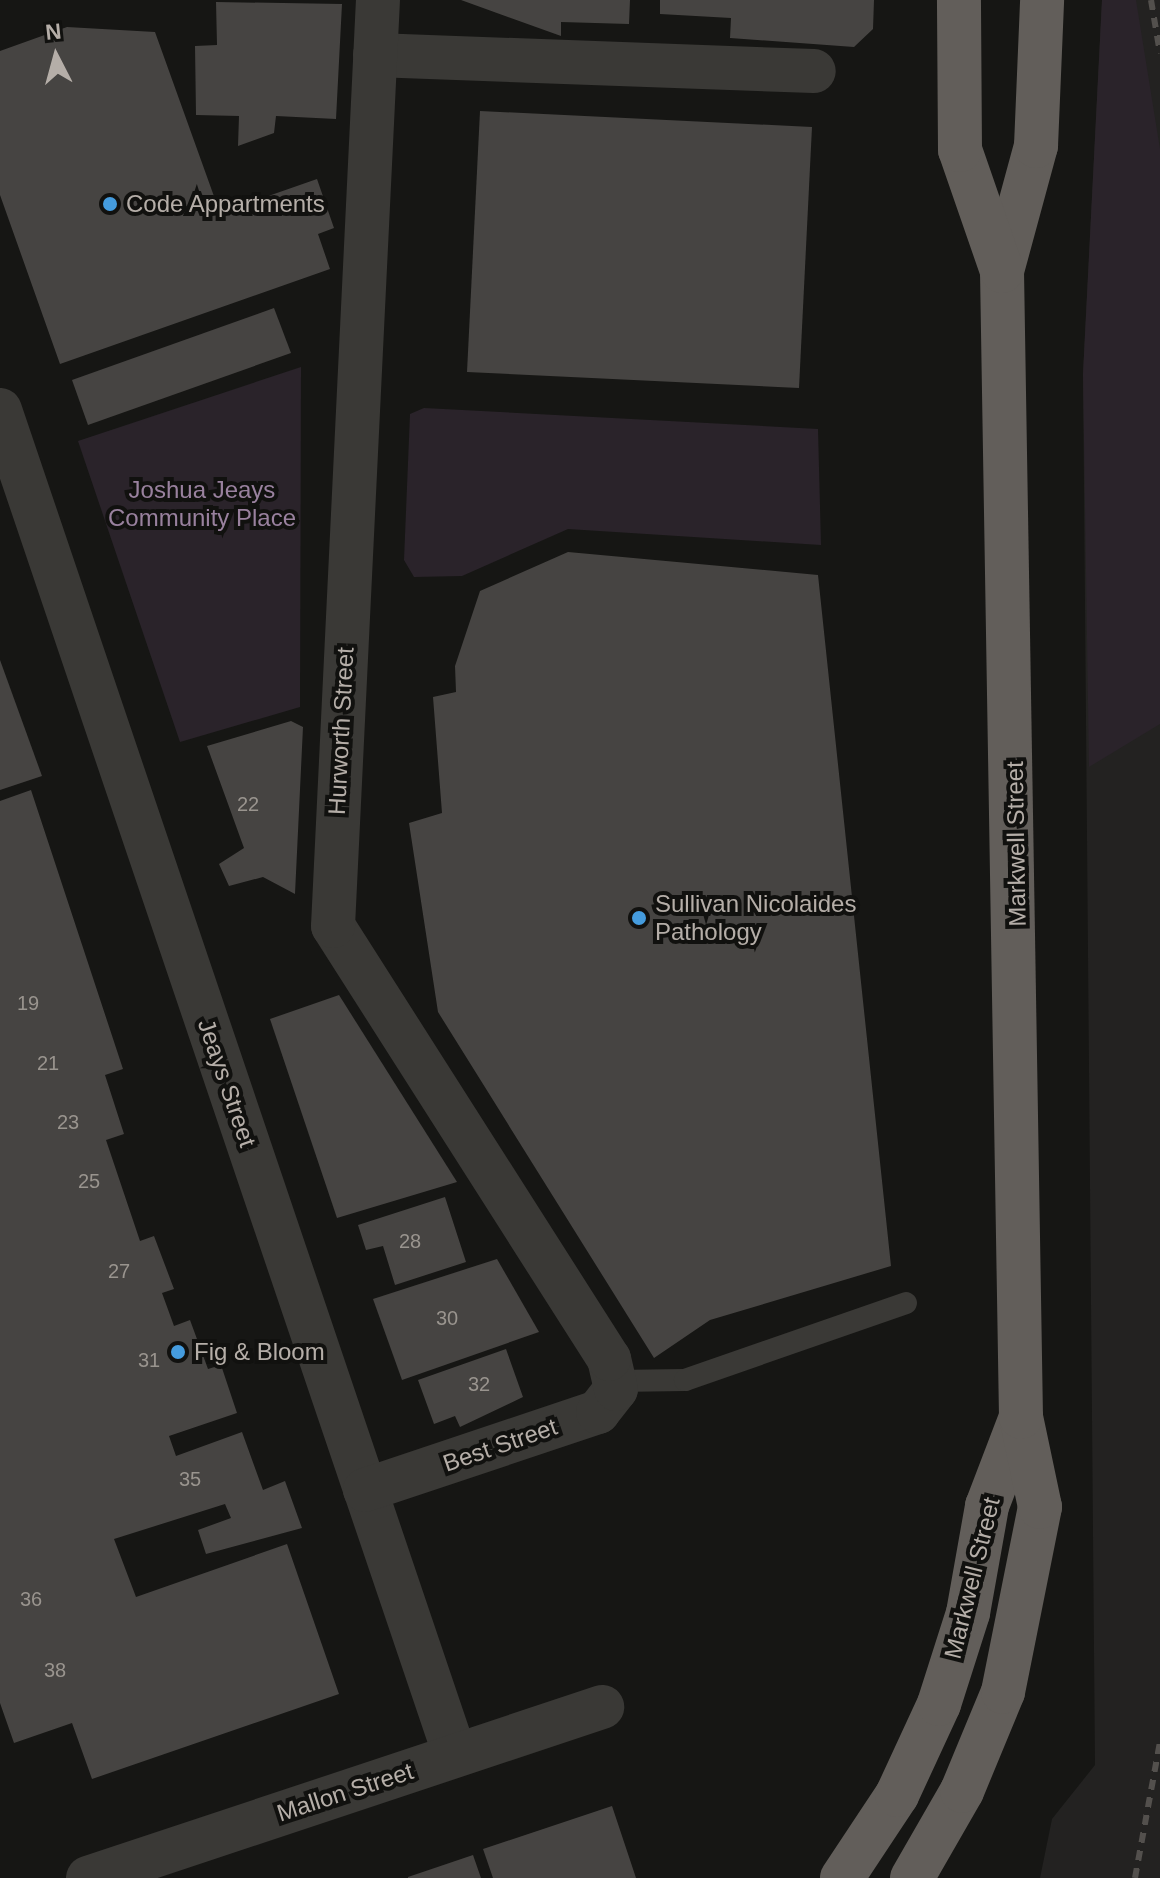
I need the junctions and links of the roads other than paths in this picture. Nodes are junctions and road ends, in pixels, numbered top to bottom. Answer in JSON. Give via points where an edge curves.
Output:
{"nodes":[{"id":1,"x":378,"y":0,"type":"edge"},
{"id":2,"x":959,"y":0,"type":"edge"},
{"id":3,"x":1042,"y":0,"type":"edge"},
{"id":4,"x":375,"y":55,"type":"junction"},
{"id":5,"x":814,"y":71,"type":"dead end"},
{"id":6,"x":1002,"y":271,"type":"junction"},
{"id":7,"x":0,"y":410,"type":"edge"},
{"id":8,"x":906,"y":1303,"type":"dead end"},
{"id":9,"x":616,"y":1381,"type":"junction"},
{"id":10,"x":1021,"y":1417,"type":"junction"},
{"id":11,"x":365,"y":1490,"type":"junction"},
{"id":12,"x":602,"y":1707,"type":"dead end"},
{"id":13,"x":455,"y":1755,"type":"junction"},
{"id":14,"x":848,"y":1871,"type":"edge"},
{"id":15,"x":88,"y":1878,"type":"edge"},
{"id":16,"x":912,"y":1878,"type":"edge"}],
"edges":[{"from":1,"to":4,"type":"street","name":"Hurworth Street"},
{"from":2,"to":6,"type":"highway","name":"Markwell Street","via":[[960,150]]},
{"from":3,"to":6,"type":"highway","name":"Markwell Street","via":[[1036,146]]},
{"from":4,"to":5,"type":"street"},
{"from":4,"to":9,"type":"street","name":"Hurworth Street","via":[[333,926]]},
{"from":6,"to":10,"type":"highway","name":"Markwell Street","via":[[1021,1134]]},
{"from":7,"to":11,"type":"street","name":"Jeays Street"},
{"from":8,"to":9,"type":"lane","via":[[685,1380]]},
{"from":9,"to":11,"type":"street","name":"Best Street","via":[[611,1403],[598,1412]]},
{"from":10,"to":14,"type":"highway","name":"Markwell Street","via":[[987,1506],[968,1613],[939,1704],[897,1795]]},
{"from":10,"to":16,"type":"highway","name":"Markwell Street","via":[[1040,1507],[1019,1634],[981,1747]]},
{"from":11,"to":13,"type":"street","name":"Jeays Street"},
{"from":12,"to":13,"type":"street","name":"Mallon Street"},
{"from":13,"to":15,"type":"street","name":"Mallon Street"}]}
